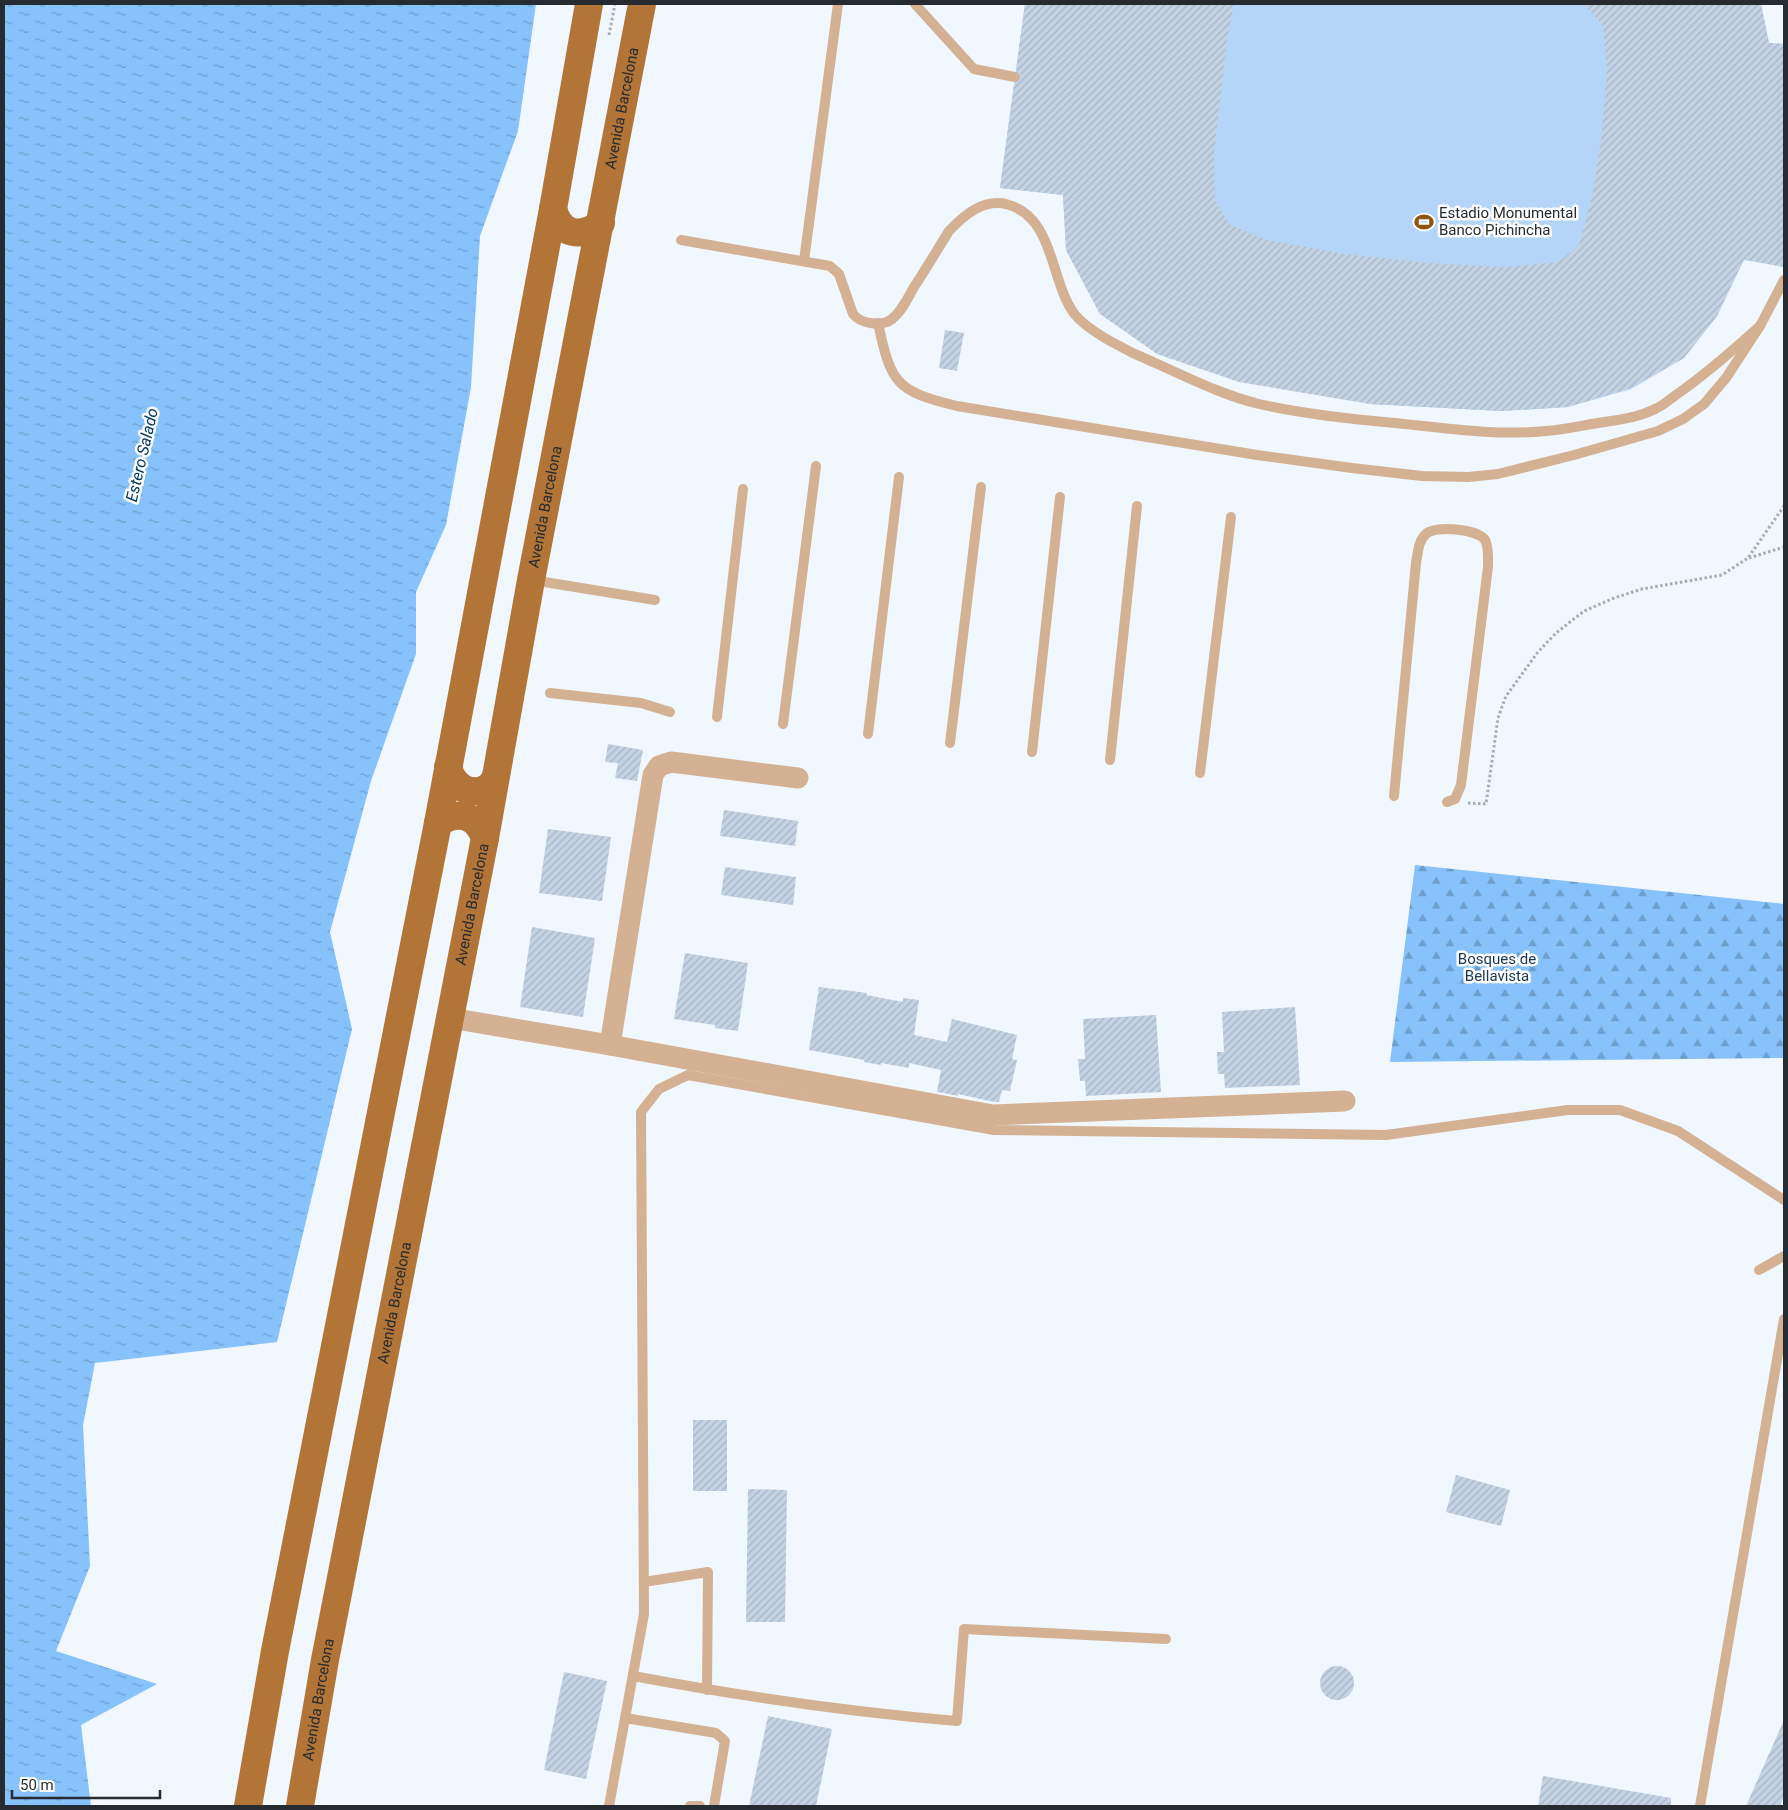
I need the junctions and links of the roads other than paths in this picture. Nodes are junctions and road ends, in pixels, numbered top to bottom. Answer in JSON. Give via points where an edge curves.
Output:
{"nodes":[{"id":1,"x":589,"y":4,"type":"edge"},
{"id":2,"x":642,"y":4,"type":"edge"},
{"id":3,"x":838,"y":4,"type":"edge"},
{"id":4,"x":915,"y":4,"type":"edge"},
{"id":5,"x":1015,"y":77,"type":"dead end"},
{"id":6,"x":553,"y":209,"type":"junction"},
{"id":7,"x":601,"y":222,"type":"junction"},
{"id":8,"x":680,"y":240,"type":"dead end"},
{"id":9,"x":544,"y":255,"type":"junction"},
{"id":10,"x":804,"y":261,"type":"junction"},
{"id":11,"x":592,"y":263,"type":"junction"},
{"id":12,"x":1784,"y":280,"type":"edge"},
{"id":13,"x":878,"y":323,"type":"junction"},
{"id":14,"x":1760,"y":326,"type":"junction"},
{"id":15,"x":816,"y":466,"type":"dead end"},
{"id":16,"x":899,"y":478,"type":"dead end"},
{"id":17,"x":981,"y":487,"type":"dead end"},
{"id":18,"x":743,"y":489,"type":"dead end"},
{"id":19,"x":1060,"y":497,"type":"dead end"},
{"id":20,"x":1137,"y":506,"type":"dead end"},
{"id":21,"x":1231,"y":517,"type":"dead end"},
{"id":22,"x":531,"y":580,"type":"junction"},
{"id":23,"x":655,"y":600,"type":"dead end"},
{"id":24,"x":550,"y":694,"type":"dead end"},
{"id":25,"x":670,"y":712,"type":"dead end"},
{"id":26,"x":717,"y":717,"type":"dead end"},
{"id":27,"x":783,"y":724,"type":"dead end"},
{"id":28,"x":868,"y":734,"type":"dead end"},
{"id":29,"x":950,"y":743,"type":"dead end"},
{"id":30,"x":1032,"y":752,"type":"dead end"},
{"id":31,"x":1110,"y":760,"type":"dead end"},
{"id":32,"x":448,"y":767,"type":"junction"},
{"id":33,"x":1200,"y":773,"type":"dead end"},
{"id":34,"x":798,"y":778,"type":"dead end"},
{"id":35,"x":495,"y":779,"type":"junction"},
{"id":36,"x":1394,"y":796,"type":"dead end"},
{"id":37,"x":1447,"y":802,"type":"road end"},
{"id":38,"x":438,"y":823,"type":"junction"},
{"id":39,"x":485,"y":838,"type":"junction"},
{"id":40,"x":450,"y":1018,"type":"junction"},
{"id":41,"x":610,"y":1045,"type":"junction"},
{"id":42,"x":1345,"y":1101,"type":"dead end"},
{"id":43,"x":1784,"y":1200,"type":"edge"},
{"id":44,"x":1784,"y":1256,"type":"edge"},
{"id":45,"x":1758,"y":1270,"type":"dead end"},
{"id":46,"x":1784,"y":1320,"type":"edge"},
{"id":47,"x":644,"y":1582,"type":"junction"},
{"id":48,"x":1166,"y":1639,"type":"dead end"},
{"id":49,"x":633,"y":1676,"type":"junction"},
{"id":50,"x":708,"y":1690,"type":"junction"},
{"id":51,"x":626,"y":1718,"type":"junction"},
{"id":52,"x":248,"y":1806,"type":"edge"},
{"id":53,"x":300,"y":1806,"type":"edge"},
{"id":54,"x":609,"y":1806,"type":"edge"},
{"id":55,"x":690,"y":1806,"type":"edge"},
{"id":56,"x":700,"y":1806,"type":"edge"},
{"id":57,"x":714,"y":1806,"type":"edge"},
{"id":58,"x":1700,"y":1806,"type":"edge"}],
"edges":[{"from":1,"to":6,"type":"main road"},
{"from":2,"to":7,"type":"main road","name":"Avenida Barcelona"},
{"from":3,"to":10,"type":"lane"},
{"from":4,"to":5,"type":"lane","via":[[974,70]]},
{"from":6,"to":7,"type":"main road","via":[[559,223],[572,232],[592,230]]},
{"from":6,"to":9,"type":"main road"},
{"from":7,"to":11,"type":"main road","name":"Avenida Barcelona"},
{"from":8,"to":10,"type":"lane"},
{"from":9,"to":11,"type":"main road","via":[[551,247],[570,242],[580,245]]},
{"from":9,"to":32,"type":"main road"},
{"from":10,"to":13,"type":"lane","via":[[835,269],[853,314],[861,321]]},
{"from":11,"to":22,"type":"main road","name":"Avenida Barcelona"},
{"from":12,"to":14,"type":"lane"},
{"from":13,"to":14,"type":"lane","via":[[892,373],[899,382],[918,394],[937,401],[1247,453],[1422,476],[1468,477],[1498,474],[1574,455],[1658,431],[1683,419],[1704,404],[1726,378]]},
{"from":13,"to":14,"type":"lane","via":[[891,320],[902,308],[957,222],[988,203],[1000,203],[1019,209],[1034,222],[1043,237],[1066,300],[1082,322],[1095,332],[1148,360],[1239,398],[1326,416],[1499,432],[1546,431],[1633,418],[1657,408],[1702,377]]},
{"from":15,"to":27,"type":"lane"},
{"from":16,"to":28,"type":"lane"},
{"from":17,"to":29,"type":"lane"},
{"from":18,"to":26,"type":"lane"},
{"from":19,"to":30,"type":"lane"},
{"from":20,"to":31,"type":"lane"},
{"from":21,"to":33,"type":"lane"},
{"from":22,"to":23,"type":"lane"},
{"from":22,"to":35,"type":"main road","name":"Avenida Barcelona"},
{"from":24,"to":25,"type":"lane","via":[[641,703]]},
{"from":32,"to":35,"type":"main road","via":[[450,776],[464,789],[476,791],[487,788]]},
{"from":32,"to":38,"type":"main road"},
{"from":34,"to":41,"type":"street","via":[[671,762],[659,766],[652,775]]},
{"from":35,"to":39,"type":"main road","name":"Avenida Barcelona"},
{"from":36,"to":37,"type":"lane","via":[[1420,542],[1434,530],[1470,531],[1486,541],[1488,567],[1461,785],[1455,799]]},
{"from":38,"to":39,"type":"main road","via":[[459,815],[476,822]]},
{"from":38,"to":52,"type":"main road","via":[[279,1631]]},
{"from":39,"to":40,"type":"main road","name":"Avenida Barcelona"},
{"from":40,"to":41,"type":"street"},
{"from":40,"to":53,"type":"main road","name":"Avenida Barcelona","via":[[325,1660]]},
{"from":41,"to":42,"type":"street","via":[[993,1115]]},
{"from":43,"to":47,"type":"lane","via":[[1678,1131],[1620,1110],[1568,1110],[1386,1135],[994,1130],[688,1075],[659,1089],[642,1112]]},
{"from":44,"to":45,"type":"lane"},
{"from":46,"to":58,"type":"lane"},
{"from":47,"to":49,"type":"lane","via":[[644,1614]]},
{"from":47,"to":50,"type":"lane","via":[[708,1572]]},
{"from":48,"to":50,"type":"lane","via":[[964,1629],[957,1721],[876,1714]]},
{"from":49,"to":50,"type":"lane"},
{"from":49,"to":51,"type":"lane"},
{"from":51,"to":54,"type":"lane"},
{"from":51,"to":57,"type":"lane","via":[[716,1733],[725,1741]]},
{"from":55,"to":56,"type":"lane"}]}
